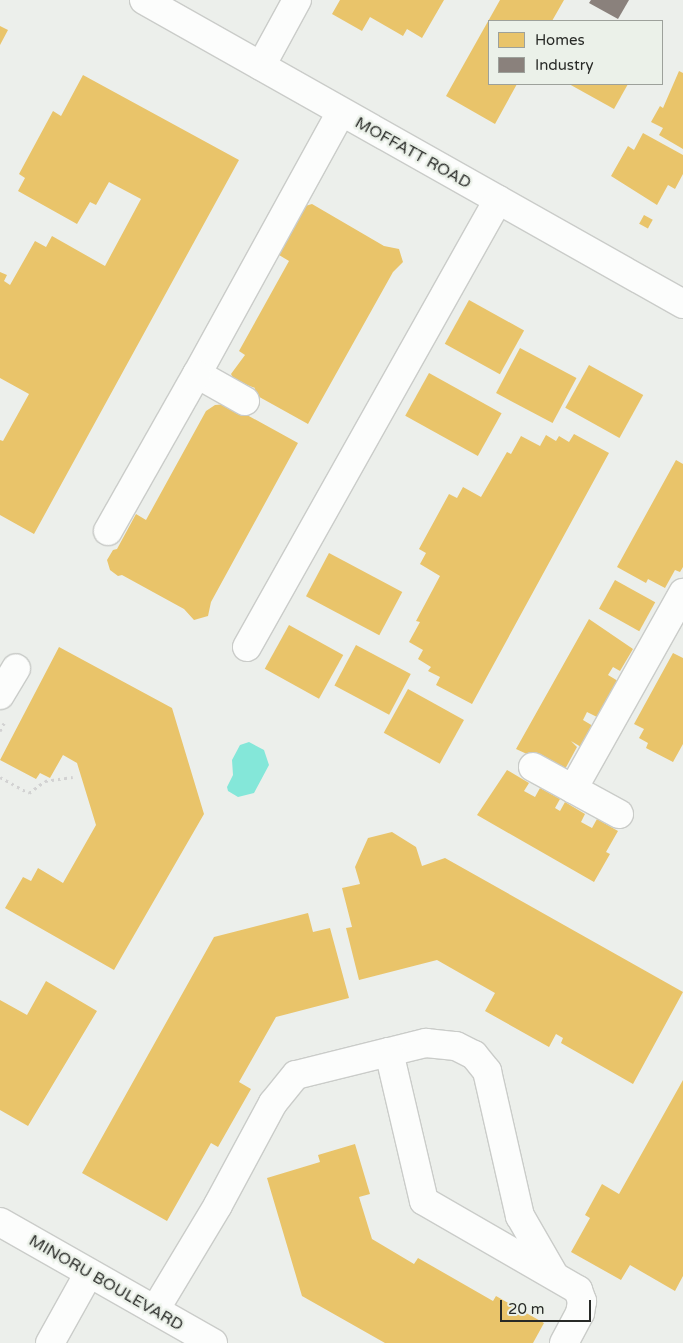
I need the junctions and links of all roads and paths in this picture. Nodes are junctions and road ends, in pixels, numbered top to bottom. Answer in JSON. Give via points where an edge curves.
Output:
{"nodes":[{"id":1,"x":144,"y":0,"type":"edge"},
{"id":2,"x":297,"y":0,"type":"edge"},
{"id":3,"x":261,"y":66,"type":"junction"},
{"id":4,"x":341,"y":112,"type":"junction"},
{"id":5,"x":498,"y":200,"type":"junction"},
{"id":6,"x":683,"y":304,"type":"edge"},
{"id":7,"x":197,"y":374,"type":"junction"},
{"id":8,"x":245,"y":401,"type":"dead end"},
{"id":9,"x":108,"y":531,"type":"dead end"},
{"id":10,"x":683,"y":594,"type":"edge"},
{"id":11,"x":247,"y":647,"type":"dead end"},
{"id":12,"x":16,"y":668,"type":"dead end"},
{"id":13,"x":0,"y":695,"type":"edge"},
{"id":14,"x":533,"y":767,"type":"dead end"},
{"id":15,"x":0,"y":777,"type":"edge"},
{"id":16,"x":73,"y":777,"type":"dead end"},
{"id":17,"x":573,"y":789,"type":"junction"},
{"id":18,"x":619,"y":814,"type":"dead end"},
{"id":19,"x":389,"y":1052,"type":"junction"},
{"id":20,"x":0,"y":1222,"type":"edge"},
{"id":21,"x":89,"y":1273,"type":"junction"},
{"id":22,"x":554,"y":1276,"type":"junction"},
{"id":23,"x":155,"y":1310,"type":"junction"},
{"id":24,"x":50,"y":1343,"type":"edge"},
{"id":25,"x":213,"y":1343,"type":"edge"},
{"id":26,"x":564,"y":1343,"type":"edge"}],
"edges":[{"from":1,"to":3,"type":"street","name":"MOFFATT ROAD"},
{"from":2,"to":3,"type":"street"},
{"from":3,"to":4,"type":"street","name":"MOFFATT ROAD"},
{"from":4,"to":5,"type":"street","name":"MOFFATT ROAD"},
{"from":4,"to":7,"type":"street"},
{"from":5,"to":6,"type":"street","name":"MOFFATT ROAD"},
{"from":5,"to":11,"type":"street"},
{"from":7,"to":8,"type":"street"},
{"from":7,"to":9,"type":"street"},
{"from":10,"to":17,"type":"street"},
{"from":12,"to":13,"type":"street"},
{"from":14,"to":17,"type":"street"},
{"from":15,"to":16,"type":"path","via":[[29,793],[45,781]]},
{"from":17,"to":18,"type":"street"},
{"from":19,"to":22,"type":"street","via":[[424,1201]]},
{"from":19,"to":22,"type":"street","via":[[426,1043],[456,1046],[474,1055],[487,1071],[520,1216]]},
{"from":19,"to":23,"type":"street","via":[[296,1075],[273,1104]]},
{"from":20,"to":21,"type":"street","name":"MINORU BOULEVARD"},
{"from":21,"to":23,"type":"street","name":"MINORU BOULEVARD"},
{"from":21,"to":24,"type":"street"},
{"from":22,"to":26,"type":"street","via":[[578,1290],[582,1301],[580,1313]]},
{"from":23,"to":25,"type":"street","name":"MINORU BOULEVARD"}]}
